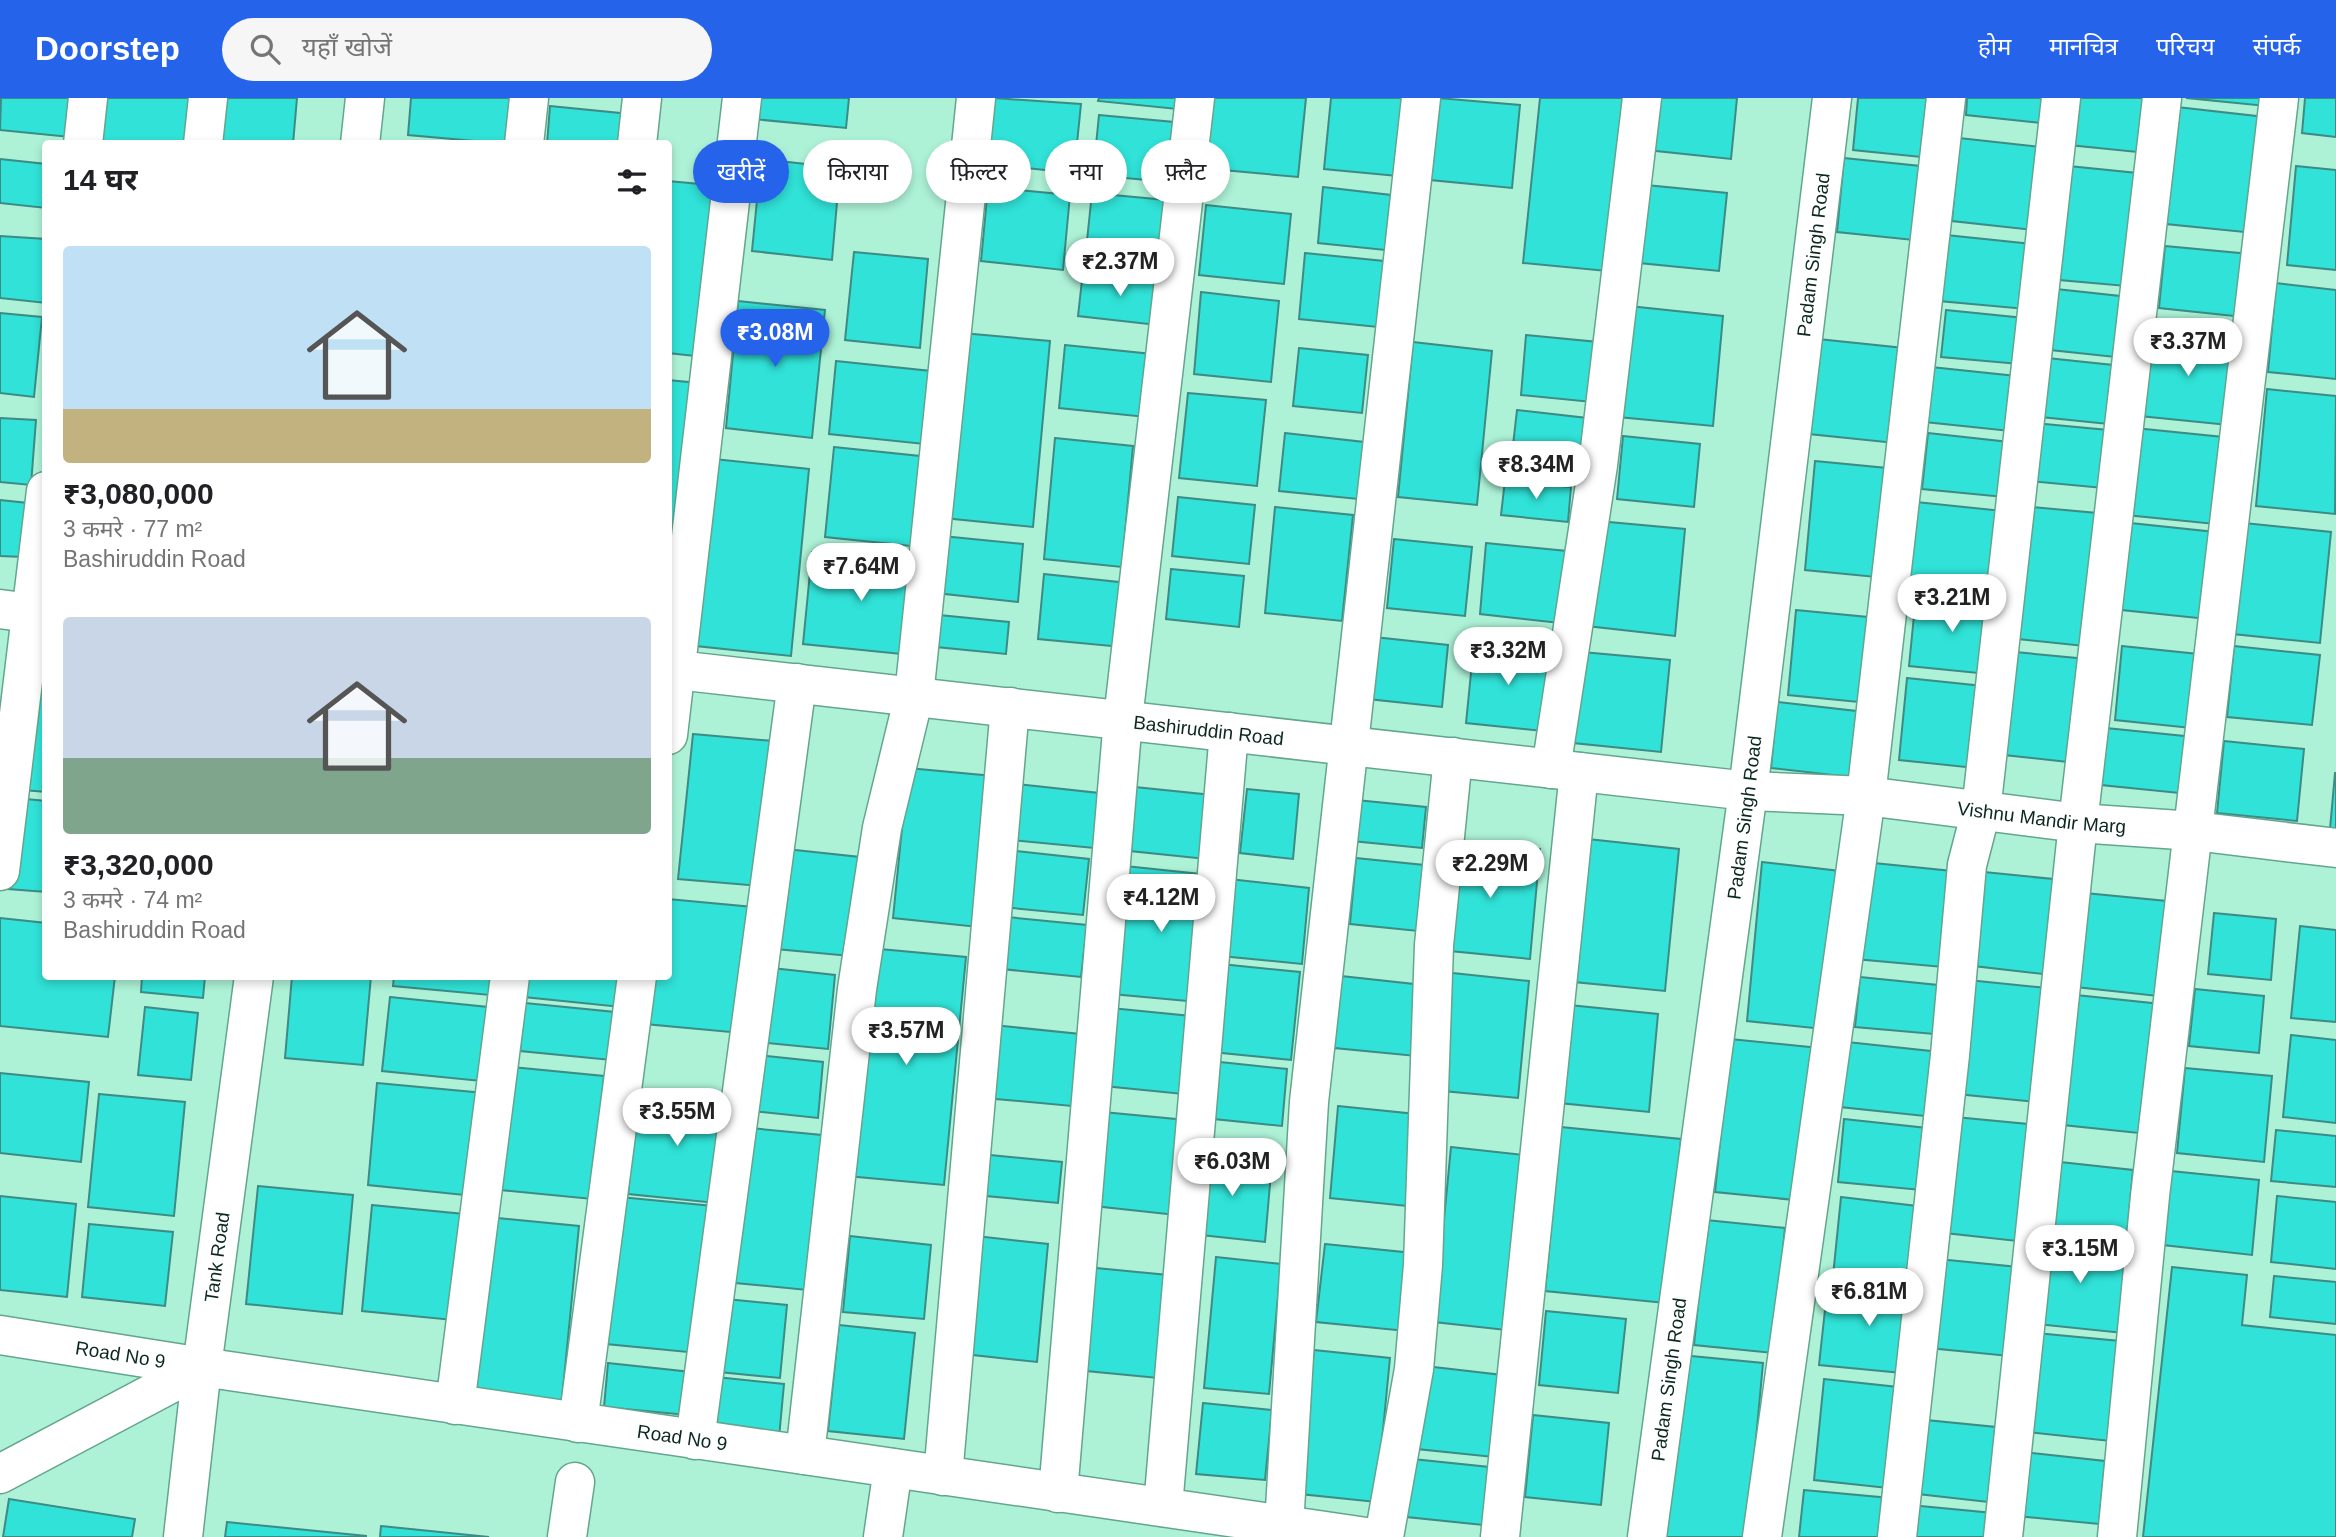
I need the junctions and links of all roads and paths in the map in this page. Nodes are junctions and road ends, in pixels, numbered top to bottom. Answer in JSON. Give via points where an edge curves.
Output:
{"nodes":[{"id":1,"x":88,"y":98,"type":"edge"},
{"id":2,"x":208,"y":98,"type":"edge"},
{"id":3,"x":365,"y":98,"type":"edge"},
{"id":4,"x":528,"y":98,"type":"edge"},
{"id":5,"x":642,"y":98,"type":"edge"},
{"id":6,"x":742,"y":98,"type":"edge"},
{"id":7,"x":976,"y":98,"type":"edge"},
{"id":8,"x":1195,"y":98,"type":"edge"},
{"id":9,"x":1421,"y":98,"type":"edge"},
{"id":10,"x":1642,"y":98,"type":"edge"},
{"id":11,"x":1832,"y":98,"type":"edge"},
{"id":12,"x":1946,"y":98,"type":"edge"},
{"id":13,"x":2061,"y":98,"type":"edge"},
{"id":14,"x":2162,"y":98,"type":"edge"},
{"id":15,"x":2279,"y":98,"type":"edge"},
{"id":16,"x":83,"y":140,"type":"edge"},
{"id":17,"x":203,"y":140,"type":"edge"},
{"id":18,"x":360,"y":140,"type":"edge"},
{"id":19,"x":524,"y":140,"type":"edge"},
{"id":20,"x":637,"y":140,"type":"edge"},
{"id":21,"x":42,"y":515,"type":"edge"},
{"id":22,"x":26,"y":612,"type":"edge"},
{"id":23,"x":673,"y":669,"type":"edge"},
{"id":24,"x":797,"y":683,"type":"junction"},
{"id":25,"x":914,"y":696,"type":"junction"},
{"id":26,"x":1010,"y":707,"type":"junction"},
{"id":27,"x":1123,"y":719,"type":"junction"},
{"id":28,"x":1229,"y":732,"type":"junction"},
{"id":29,"x":1348,"y":746,"type":"junction"},
{"id":30,"x":1453,"y":757,"type":"junction"},
{"id":31,"x":1565,"y":770,"type":"junction"},
{"id":32,"x":1748,"y":791,"type":"junction"},
{"id":33,"x":1866,"y":796,"type":"junction"},
{"id":34,"x":1981,"y":811,"type":"junction"},
{"id":35,"x":2078,"y":823,"type":"junction"},
{"id":36,"x":2194,"y":831,"type":"junction"},
{"id":37,"x":2336,"y":848,"type":"edge"},
{"id":38,"x":0,"y":872,"type":"edge"},
{"id":39,"x":253,"y":980,"type":"edge"},
{"id":40,"x":509,"y":980,"type":"edge"},
{"id":41,"x":636,"y":980,"type":"edge"},
{"id":42,"x":0,"y":1335,"type":"edge"},
{"id":43,"x":202,"y":1367,"type":"junction"},
{"id":44,"x":455,"y":1405,"type":"junction"},
{"id":45,"x":578,"y":1423,"type":"junction"},
{"id":46,"x":695,"y":1440,"type":"junction"},
{"id":47,"x":805,"y":1455,"type":"junction"},
{"id":48,"x":893,"y":1468,"type":"junction"},
{"id":49,"x":0,"y":1474,"type":"edge"},
{"id":50,"x":943,"y":1476,"type":"junction"},
{"id":51,"x":575,"y":1482,"type":"dead end"},
{"id":52,"x":1058,"y":1493,"type":"junction"},
{"id":53,"x":1163,"y":1507,"type":"junction"},
{"id":54,"x":1284,"y":1526,"type":"junction"},
{"id":55,"x":1234,"y":1528,"type":"edge"},
{"id":56,"x":183,"y":1537,"type":"edge"},
{"id":57,"x":567,"y":1537,"type":"edge"},
{"id":58,"x":883,"y":1537,"type":"edge"},
{"id":59,"x":1366,"y":1537,"type":"edge"},
{"id":60,"x":1384,"y":1537,"type":"edge"},
{"id":61,"x":1500,"y":1537,"type":"edge"},
{"id":62,"x":1647,"y":1537,"type":"edge"},
{"id":63,"x":1762,"y":1537,"type":"edge"},
{"id":64,"x":1897,"y":1537,"type":"edge"},
{"id":65,"x":2003,"y":1537,"type":"edge"},
{"id":66,"x":2118,"y":1537,"type":"edge"}],
"edges":[{"from":1,"to":16,"type":"street"},
{"from":2,"to":17,"type":"street"},
{"from":3,"to":18,"type":"street"},
{"from":4,"to":19,"type":"street"},
{"from":5,"to":20,"type":"street"},
{"from":6,"to":23,"type":"street"},
{"from":7,"to":25,"type":"street"},
{"from":8,"to":27,"type":"street"},
{"from":9,"to":29,"type":"street"},
{"from":10,"to":31,"type":"street"},
{"from":11,"to":32,"type":"street","name":"Padam Singh Road"},
{"from":12,"to":33,"type":"street"},
{"from":13,"to":34,"type":"street"},
{"from":14,"to":35,"type":"street"},
{"from":15,"to":36,"type":"street"},
{"from":21,"to":22,"type":"street"},
{"from":22,"to":38,"type":"street"},
{"from":23,"to":24,"type":"street","name":"Bashiruddin Road"},
{"from":24,"to":25,"type":"street","name":"Bashiruddin Road"},
{"from":24,"to":46,"type":"street"},
{"from":25,"to":26,"type":"street","name":"Bashiruddin Road"},
{"from":25,"to":47,"type":"street","via":[[882,828],[857,989]]},
{"from":26,"to":27,"type":"street","name":"Bashiruddin Road"},
{"from":26,"to":50,"type":"street"},
{"from":27,"to":28,"type":"street","name":"Bashiruddin Road"},
{"from":27,"to":52,"type":"street"},
{"from":28,"to":29,"type":"street","name":"Bashiruddin Road"},
{"from":28,"to":53,"type":"street"},
{"from":29,"to":30,"type":"street","name":"Bashiruddin Road"},
{"from":29,"to":54,"type":"street","via":[[1309,1102]]},
{"from":30,"to":31,"type":"street","name":"Bashiruddin Road"},
{"from":30,"to":60,"type":"street","via":[[1434,945],[1423,1265],[1414,1368]]},
{"from":31,"to":32,"type":"street","name":"Bashiruddin Road"},
{"from":31,"to":61,"type":"street"},
{"from":32,"to":33,"type":"street","name":"Vishnu Mandir Marg"},
{"from":32,"to":62,"type":"street","name":"Padam Singh Road"},
{"from":33,"to":34,"type":"street","name":"Vishnu Mandir Marg"},
{"from":33,"to":63,"type":"street"},
{"from":34,"to":35,"type":"street","name":"Vishnu Mandir Marg"},
{"from":34,"to":64,"type":"street","via":[[1967,865]]},
{"from":35,"to":36,"type":"street","name":"Vishnu Mandir Marg"},
{"from":35,"to":65,"type":"street"},
{"from":36,"to":37,"type":"street","name":"Vishnu Mandir Marg"},
{"from":36,"to":66,"type":"street","via":[[2150,1196]]},
{"from":39,"to":43,"type":"street","name":"Tank Road"},
{"from":40,"to":44,"type":"street"},
{"from":41,"to":45,"type":"street"},
{"from":42,"to":43,"type":"street","name":"Road No 9"},
{"from":43,"to":44,"type":"street","name":"Road No 9"},
{"from":43,"to":49,"type":"street"},
{"from":43,"to":56,"type":"street","name":"Tank Road"},
{"from":44,"to":45,"type":"street","name":"Road No 9"},
{"from":45,"to":46,"type":"street","name":"Road No 9"},
{"from":46,"to":47,"type":"street","name":"Road No 9"},
{"from":47,"to":48,"type":"street","name":"Road No 9"},
{"from":48,"to":50,"type":"street","name":"Road No 9"},
{"from":48,"to":58,"type":"street"},
{"from":50,"to":52,"type":"street","name":"Road No 9"},
{"from":51,"to":57,"type":"street"},
{"from":52,"to":53,"type":"street","name":"Road No 9"},
{"from":53,"to":55,"type":"street","name":"Road No 9"},
{"from":54,"to":55,"type":"street","name":"Road No 9"},
{"from":54,"to":59,"type":"street","name":"Road No 9"}]}
